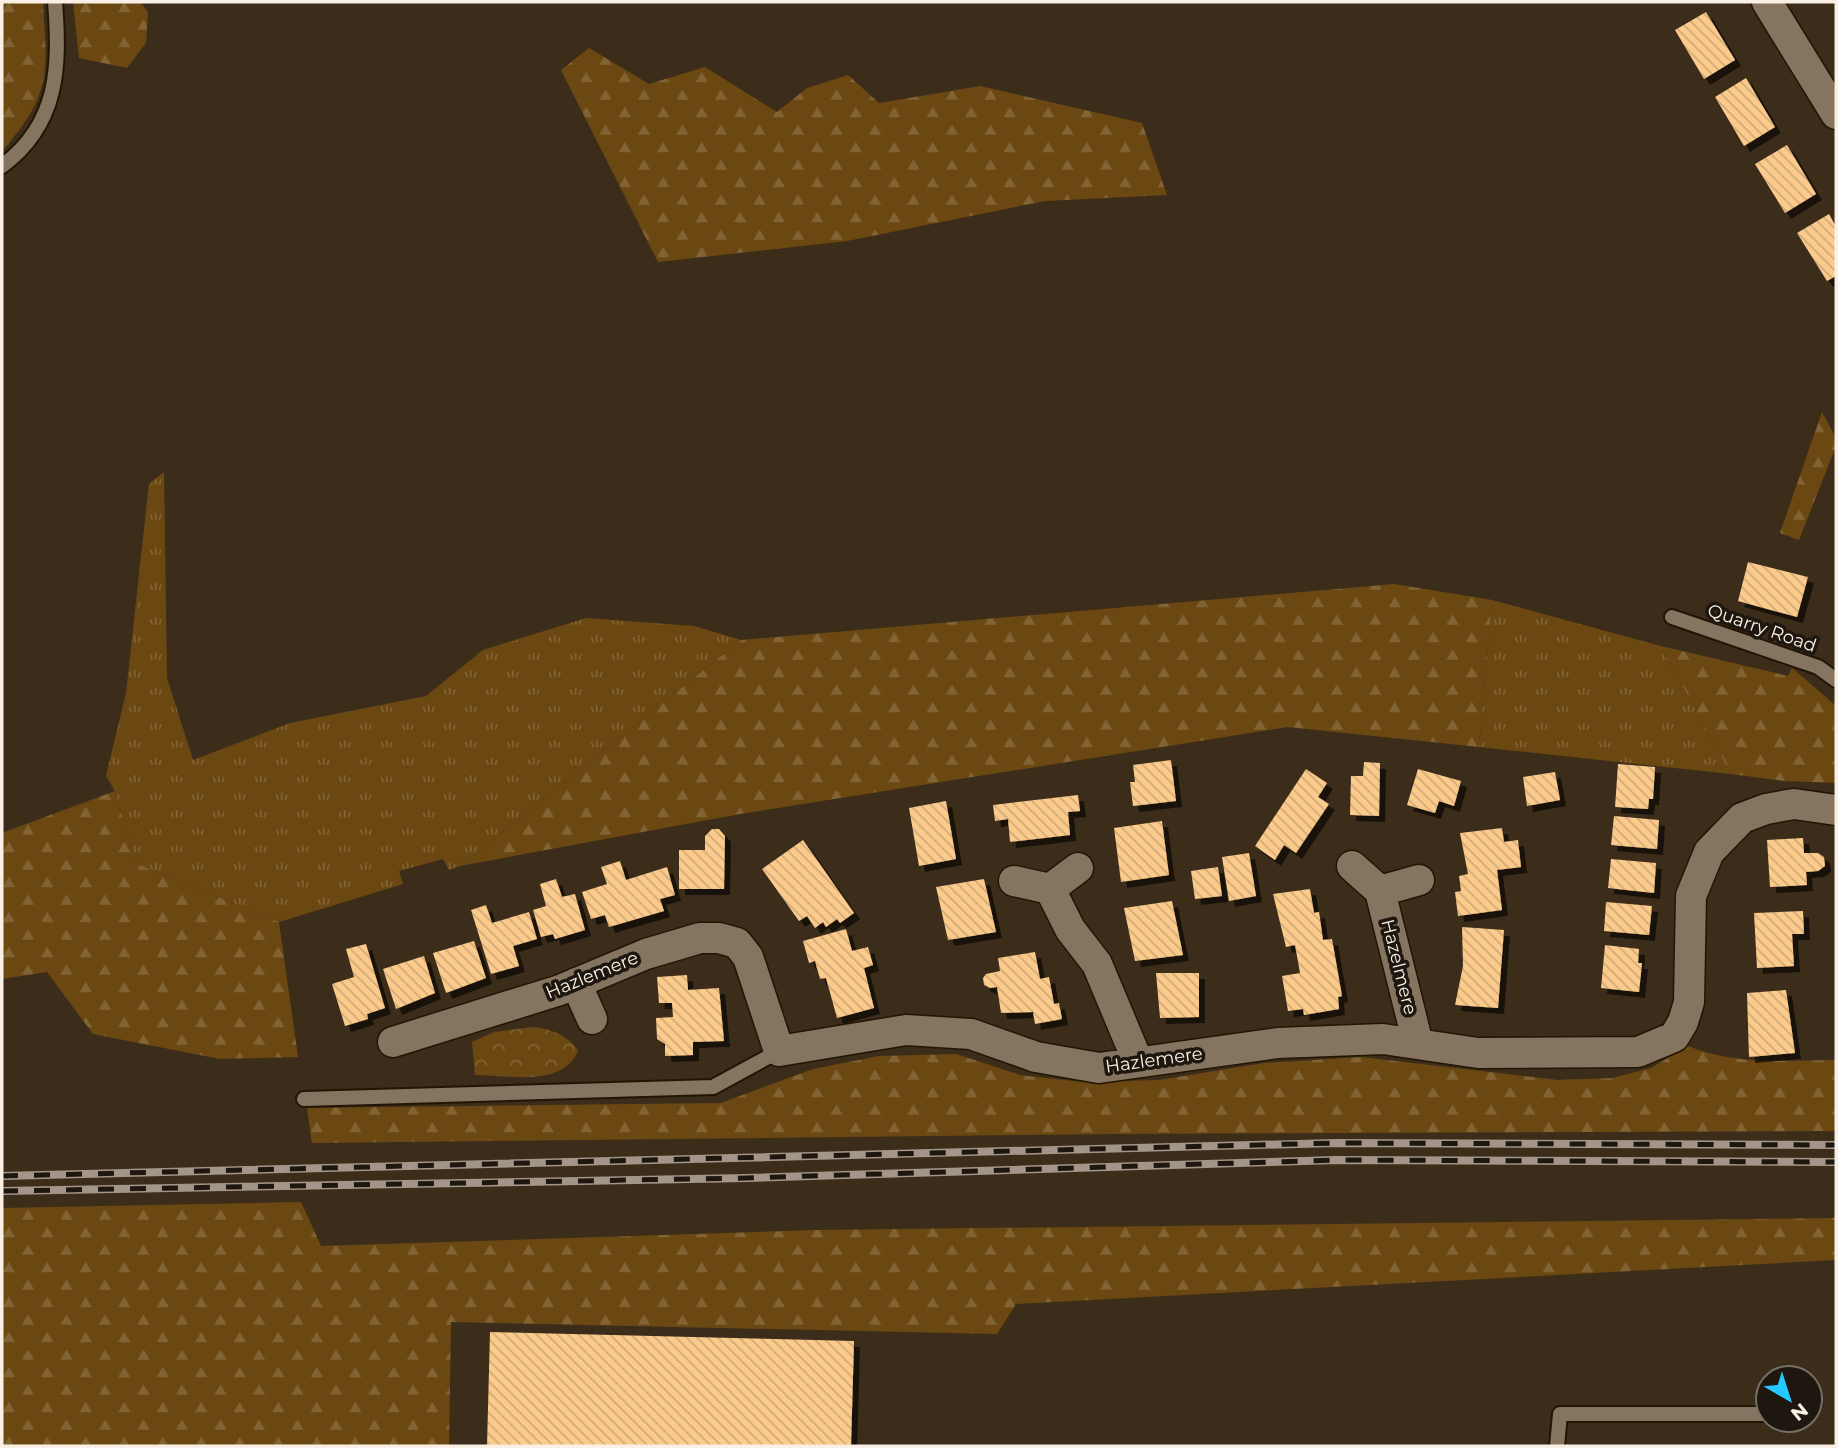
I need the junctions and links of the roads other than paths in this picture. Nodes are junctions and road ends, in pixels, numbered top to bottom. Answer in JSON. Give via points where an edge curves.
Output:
{"nodes":[{"id":1,"x":55,"y":2,"type":"edge"},
{"id":2,"x":1767,"y":2,"type":"edge"},
{"id":3,"x":1836,"y":114,"type":"edge"},
{"id":4,"x":2,"y":166,"type":"edge"},
{"id":5,"x":1671,"y":617,"type":"dead end"},
{"id":6,"x":1836,"y":680,"type":"edge"},
{"id":7,"x":1836,"y":810,"type":"edge"},
{"id":8,"x":1352,"y":866,"type":"dead end"},
{"id":9,"x":1078,"y":868,"type":"dead end"},
{"id":10,"x":1419,"y":880,"type":"dead end"},
{"id":11,"x":1014,"y":881,"type":"dead end"},
{"id":12,"x":1050,"y":889,"type":"junction"},
{"id":13,"x":1380,"y":891,"type":"junction"},
{"id":14,"x":576,"y":983,"type":"junction"},
{"id":15,"x":592,"y":1019,"type":"dead end"},
{"id":16,"x":393,"y":1042,"type":"dead end"},
{"id":17,"x":1418,"y":1044,"type":"junction"},
{"id":18,"x":779,"y":1051,"type":"junction"},
{"id":19,"x":1138,"y":1062,"type":"junction"},
{"id":20,"x":304,"y":1100,"type":"dead end"},
{"id":21,"x":1754,"y":1414,"type":"edge"},
{"id":22,"x":1557,"y":1446,"type":"edge"}],
"edges":[{"from":1,"to":4,"type":"lane","via":[[56,87],[41,120]]},
{"from":2,"to":3,"type":"street"},
{"from":5,"to":6,"type":"lane","name":"Quarry Road","via":[[1818,667]]},
{"from":7,"to":17,"type":"street","name":"Hazlemere","via":[[1794,804],[1766,809],[1742,818],[1709,852],[1691,896],[1689,1003],[1674,1037],[1638,1052],[1478,1053]]},
{"from":8,"to":13,"type":"street"},
{"from":9,"to":12,"type":"street"},
{"from":10,"to":13,"type":"street"},
{"from":11,"to":12,"type":"street"},
{"from":12,"to":19,"type":"street","via":[[1070,929],[1097,964]]},
{"from":13,"to":17,"type":"street","name":"Hazelmere"},
{"from":14,"to":15,"type":"street"},
{"from":14,"to":16,"type":"street","name":"Hazlemere"},
{"from":14,"to":18,"type":"street","name":"Hazlemere","via":[[646,954],[701,938],[737,943],[748,957]]},
{"from":17,"to":19,"type":"street","name":"Hazlemere","via":[[1383,1039],[1278,1043]]},
{"from":18,"to":19,"type":"street","name":"Hazlemere","via":[[906,1030],[971,1034],[1036,1057],[1099,1068]]},
{"from":18,"to":20,"type":"lane","via":[[713,1087]]},
{"from":21,"to":22,"type":"lane","via":[[1560,1414]]}]}
